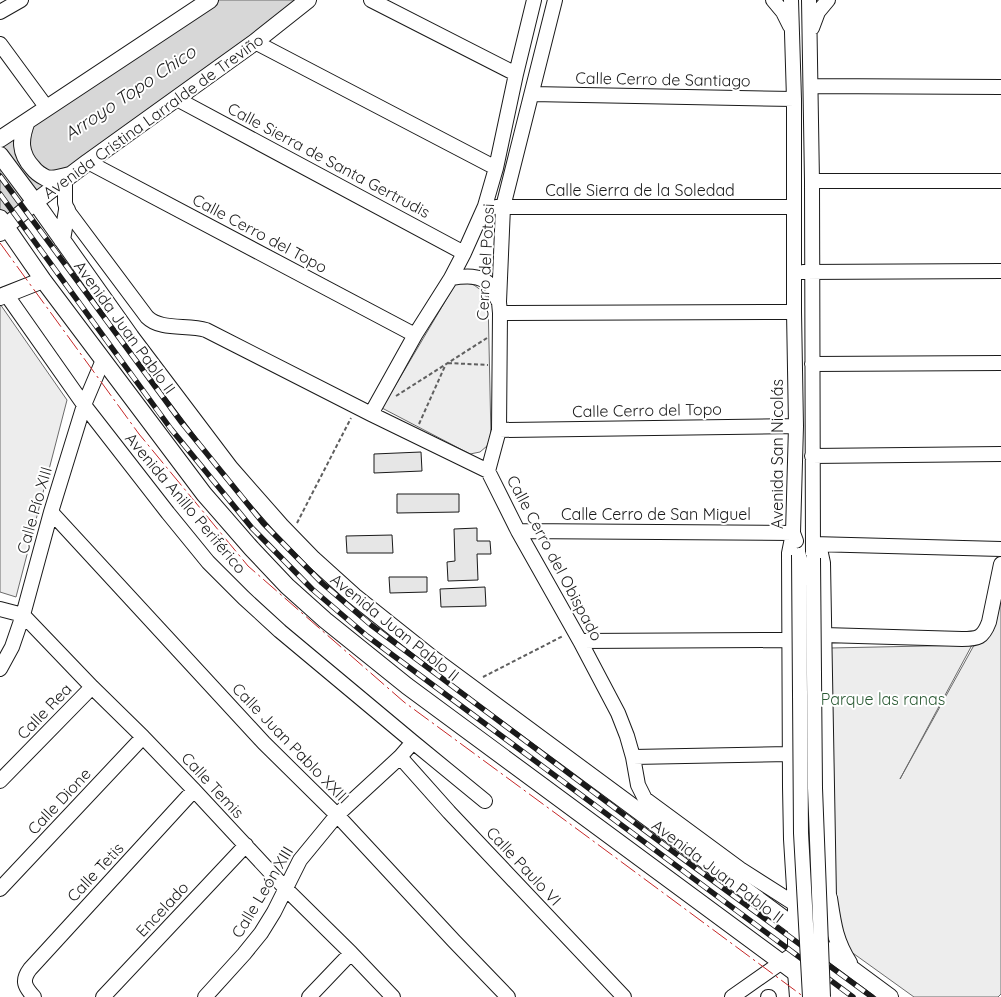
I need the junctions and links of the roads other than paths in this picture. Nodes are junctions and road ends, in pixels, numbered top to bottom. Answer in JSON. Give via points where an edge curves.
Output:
{"nodes":[{"id":1,"x":21,"y":0,"type":"edge"},
{"id":2,"x":210,"y":0,"type":"edge"},
{"id":3,"x":308,"y":0,"type":"edge"},
{"id":4,"x":371,"y":0,"type":"edge"},
{"id":5,"x":534,"y":0,"type":"edge"},
{"id":6,"x":555,"y":0,"type":"edge"},
{"id":7,"x":773,"y":0,"type":"edge"},
{"id":8,"x":791,"y":0,"type":"edge"},
{"id":9,"x":809,"y":0,"type":"edge"},
{"id":10,"x":828,"y":0,"type":"edge"},
{"id":11,"x":0,"y":12,"type":"edge"},
{"id":12,"x":792,"y":34,"type":"junction"},
{"id":13,"x":810,"y":34,"type":"junction"},
{"id":14,"x":255,"y":42,"type":"junction"},
{"id":15,"x":0,"y":44,"type":"edge"},
{"id":16,"x":516,"y":74,"type":"junction"},
{"id":17,"x":811,"y":86,"type":"junction"},
{"id":18,"x":1001,"y":86,"type":"edge"},
{"id":19,"x":532,"y":94,"type":"junction"},
{"id":20,"x":177,"y":99,"type":"junction"},
{"id":21,"x":794,"y":99,"type":"junction"},
{"id":22,"x":47,"y":108,"type":"junction"},
{"id":23,"x":0,"y":126,"type":"edge"},
{"id":24,"x":23,"y":127,"type":"junction"},
{"id":25,"x":0,"y":139,"type":"edge"},
{"id":26,"x":0,"y":155,"type":"edge"},
{"id":27,"x":88,"y":162,"type":"junction"},
{"id":28,"x":496,"y":168,"type":"junction"},
{"id":29,"x":64,"y":178,"type":"junction"},
{"id":30,"x":812,"y":181,"type":"junction"},
{"id":31,"x":1001,"y":181,"type":"edge"},
{"id":32,"x":34,"y":200,"type":"junction"},
{"id":33,"x":485,"y":206,"type":"junction"},
{"id":34,"x":794,"y":207,"type":"junction"},
{"id":35,"x":503,"y":208,"type":"junction"},
{"id":36,"x":67,"y":210,"type":"junction"},
{"id":37,"x":2,"y":224,"type":"edge"},
{"id":38,"x":62,"y":240,"type":"junction"},
{"id":39,"x":464,"y":253,"type":"junction"},
{"id":40,"x":1001,"y":271,"type":"edge"},
{"id":41,"x":795,"y":272,"type":"junction"},
{"id":42,"x":811,"y":272,"type":"junction"},
{"id":43,"x":451,"y":278,"type":"junction"},
{"id":44,"x":43,"y":280,"type":"junction"},
{"id":45,"x":3,"y":296,"type":"edge"},
{"id":46,"x":499,"y":307,"type":"junction"},
{"id":47,"x":794,"y":312,"type":"junction"},
{"id":48,"x":415,"y":335,"type":"junction"},
{"id":49,"x":103,"y":360,"type":"junction"},
{"id":50,"x":1001,"y":363,"type":"edge"},
{"id":51,"x":812,"y":364,"type":"junction"},
{"id":52,"x":84,"y":404,"type":"junction"},
{"id":53,"x":371,"y":414,"type":"junction"},
{"id":54,"x":796,"y":426,"type":"junction"},
{"id":55,"x":499,"y":430,"type":"junction"},
{"id":56,"x":1001,"y":454,"type":"edge"},
{"id":57,"x":812,"y":456,"type":"junction"},
{"id":58,"x":488,"y":471,"type":"junction"},
{"id":59,"x":51,"y":512,"type":"junction"},
{"id":60,"x":518,"y":531,"type":"junction"},
{"id":61,"x":794,"y":533,"type":"junction"},
{"id":62,"x":813,"y":544,"type":"junction"},
{"id":63,"x":1001,"y":549,"type":"edge"},
{"id":64,"x":806,"y":557,"type":"junction"},
{"id":65,"x":1001,"y":564,"type":"edge"},
{"id":66,"x":0,"y":610,"type":"edge"},
{"id":67,"x":23,"y":615,"type":"junction"},
{"id":68,"x":577,"y":635,"type":"junction"},
{"id":69,"x":824,"y":636,"type":"junction"},
{"id":70,"x":788,"y":640,"type":"junction"},
{"id":71,"x":0,"y":669,"type":"edge"},
{"id":72,"x":92,"y":687,"type":"junction"},
{"id":73,"x":143,"y":737,"type":"junction"},
{"id":74,"x":413,"y":742,"type":"junction"},
{"id":75,"x":790,"y":754,"type":"junction"},
{"id":76,"x":400,"y":757,"type":"junction"},
{"id":77,"x":633,"y":757,"type":"junction"},
{"id":78,"x":0,"y":781,"type":"edge"},
{"id":79,"x":194,"y":790,"type":"junction"},
{"id":80,"x":485,"y":800,"type":"dead end"},
{"id":81,"x":337,"y":815,"type":"junction"},
{"id":82,"x":246,"y":845,"type":"junction"},
{"id":83,"x":285,"y":888,"type":"junction"},
{"id":84,"x":0,"y":889,"type":"edge"},
{"id":85,"x":795,"y":904,"type":"junction"},
{"id":86,"x":828,"y":905,"type":"junction"},
{"id":87,"x":794,"y":927,"type":"junction"},
{"id":88,"x":825,"y":948,"type":"junction"},
{"id":89,"x":351,"y":953,"type":"junction"},
{"id":90,"x":788,"y":958,"type":"junction"},
{"id":91,"x":853,"y":969,"type":"junction"},
{"id":92,"x":795,"y":972,"type":"junction"},
{"id":93,"x":34,"y":997,"type":"edge"},
{"id":94,"x":103,"y":997,"type":"edge"},
{"id":95,"x":206,"y":997,"type":"edge"},
{"id":96,"x":309,"y":997,"type":"edge"},
{"id":97,"x":393,"y":997,"type":"edge"},
{"id":98,"x":508,"y":997,"type":"edge"},
{"id":99,"x":624,"y":997,"type":"edge"},
{"id":100,"x":732,"y":997,"type":"edge"},
{"id":101,"x":797,"y":997,"type":"edge"},
{"id":102,"x":810,"y":997,"type":"edge"},
{"id":103,"x":823,"y":997,"type":"edge"},
{"id":104,"x":828,"y":997,"type":"edge"},
{"id":105,"x":890,"y":997,"type":"edge"}],
"edges":[{"from":1,"to":11,"type":"street"},
{"from":2,"to":22,"type":"main road"},
{"from":3,"to":14,"type":"main road","name":"Avenida Cristina Larralde de Treviño"},
{"from":4,"to":16,"type":"street"},
{"from":5,"to":16,"type":"street","name":"Cerro del Potosi"},
{"from":6,"to":19,"type":"street","name":"Cerro del Potosi"},
{"from":7,"to":12,"type":"street","via":[[783,12]]},
{"from":8,"to":12,"type":"street","name":"Avenida San Nicolás"},
{"from":9,"to":13,"type":"street","name":"Avenida San Nicolás"},
{"from":10,"to":13,"type":"street","via":[[818,12]]},
{"from":12,"to":21,"type":"street","name":"Avenida San Nicolás"},
{"from":13,"to":17,"type":"street","name":"Avenida San Nicolás"},
{"from":14,"to":20,"type":"main road","name":"Avenida Cristina Larralde de Treviño"},
{"from":14,"to":28,"type":"street"},
{"from":15,"to":22,"type":"street"},
{"from":16,"to":28,"type":"street","name":"Cerro del Potosi"},
{"from":17,"to":18,"type":"street"},
{"from":17,"to":30,"type":"street","name":"Avenida San Nicolás"},
{"from":19,"to":21,"type":"street","name":"Calle Cerro de Santiago"},
{"from":19,"to":35,"type":"street","name":"Cerro del Potosi"},
{"from":20,"to":27,"type":"main road","name":"Avenida Cristina Larralde de Treviño"},
{"from":20,"to":39,"type":"street","name":"Calle Sierra de Santa Gertrudis"},
{"from":21,"to":34,"type":"street","name":"Avenida San Nicolás"},
{"from":22,"to":24,"type":"main road"},
{"from":23,"to":24,"type":"main road"},
{"from":24,"to":25,"type":"main road"},
{"from":24,"to":29,"type":"main road","via":[[23,153],[29,163],[46,178]]},
{"from":26,"to":32,"type":"main road","name":"Avenida Juan Pablo II"},
{"from":27,"to":29,"type":"main road","name":"Avenida Cristina Larralde de Treviño"},
{"from":27,"to":48,"type":"street","name":"Calle Cerro del Topo"},
{"from":28,"to":33,"type":"street","name":"Cerro del Potosi"},
{"from":29,"to":32,"type":"main road","name":"Avenida Cristina Larralde de Treviño"},
{"from":29,"to":36,"type":"street"},
{"from":30,"to":31,"type":"street"},
{"from":30,"to":42,"type":"street","name":"Avenida San Nicolás"},
{"from":32,"to":37,"type":"main road","name":"Avenida Cristina Larralde de Treviño"},
{"from":32,"to":38,"type":"main road","name":"Avenida Juan Pablo II"},
{"from":33,"to":35,"type":"street","name":"Calle Sierra de la Soledad"},
{"from":33,"to":39,"type":"street","name":"Cerro del Potosi"},
{"from":34,"to":35,"type":"street","name":"Calle Sierra de la Soledad"},
{"from":34,"to":41,"type":"street","name":"Avenida San Nicolás"},
{"from":35,"to":46,"type":"street","name":"Cerro del Potosi"},
{"from":36,"to":38,"type":"main road"},
{"from":36,"to":53,"type":"street","name":"Calle Cerro del Obispado","via":[[152,322],[206,330]]},
{"from":37,"to":44,"type":"main road"},
{"from":38,"to":87,"type":"main road","name":"Avenida Juan Pablo II","via":[[230,468],[313,559],[433,659]]},
{"from":39,"to":43,"type":"street","name":"Cerro del Potosi"},
{"from":40,"to":42,"type":"street"},
{"from":41,"to":42,"type":"street"},
{"from":41,"to":47,"type":"street","name":"Avenida San Nicolás"},
{"from":42,"to":51,"type":"street","name":"Avenida San Nicolás"},
{"from":43,"to":46,"type":"street","via":[[470,276],[486,282]]},
{"from":43,"to":48,"type":"street","name":"Cerro del Potosi"},
{"from":44,"to":45,"type":"main road"},
{"from":44,"to":49,"type":"main road"},
{"from":45,"to":52,"type":"street","name":"Avenida Anillo Periférico"},
{"from":46,"to":47,"type":"street"},
{"from":46,"to":55,"type":"street","name":"Cerro del Potosi"},
{"from":47,"to":54,"type":"street","name":"Avenida San Nicolás"},
{"from":48,"to":53,"type":"street","name":"Cerro del Potosi"},
{"from":49,"to":52,"type":"street","name":"Calle Pío XIII"},
{"from":49,"to":90,"type":"main road","via":[[204,494],[281,580],[325,620],[406,686],[703,906]]},
{"from":50,"to":51,"type":"street"},
{"from":51,"to":57,"type":"street","name":"Avenida San Nicolás"},
{"from":52,"to":59,"type":"street","name":"Calle Pío XIII"},
{"from":52,"to":74,"type":"street","name":"Avenida Anillo Periférico","via":[[208,562],[280,631]]},
{"from":53,"to":58,"type":"street","name":"Calle Cerro del Obispado"},
{"from":54,"to":55,"type":"street","name":"Calle Cerro del Topo"},
{"from":54,"to":61,"type":"street","name":"Avenida San Nicolás"},
{"from":55,"to":58,"type":"street","name":"Cerro del Potosi"},
{"from":56,"to":57,"type":"street"},
{"from":57,"to":62,"type":"street","name":"Avenida San Nicolás"},
{"from":58,"to":60,"type":"street","name":"Calle Cerro del Obispado"},
{"from":59,"to":67,"type":"street","name":"Calle Pío XIII"},
{"from":59,"to":81,"type":"street","name":"Calle Juan Pablo XXIII","via":[[264,743]]},
{"from":60,"to":61,"type":"street","name":"Calle Cerro de San Miguel"},
{"from":60,"to":68,"type":"street","name":"Calle Cerro del Obispado"},
{"from":61,"to":64,"type":"street","name":"Avenida San Nicolás"},
{"from":61,"to":70,"type":"street","via":[[788,553]]},
{"from":62,"to":63,"type":"street"},
{"from":62,"to":64,"type":"street","name":"Avenida San Nicolás"},
{"from":62,"to":69,"type":"street","via":[[820,549],[823,563]]},
{"from":64,"to":102,"type":"street","name":"Avenida San Nicolás","bridge":true,"via":[[801,833]]},
{"from":64,"to":103,"type":"street","name":"Avenida San Nicolás","bridge":true},
{"from":65,"to":69,"type":"street","via":[[989,622],[986,631],[978,638]]},
{"from":66,"to":67,"type":"street"},
{"from":67,"to":71,"type":"street","name":"Calle Pío XIII"},
{"from":67,"to":72,"type":"street","name":"Calle Temis"},
{"from":68,"to":70,"type":"street"},
{"from":68,"to":77,"type":"street","name":"Calle Cerro del Obispado","via":[[618,713]]},
{"from":69,"to":86,"type":"street"},
{"from":70,"to":75,"type":"street"},
{"from":72,"to":73,"type":"street","name":"Calle Temis"},
{"from":72,"to":78,"type":"street","name":"Calle Rea"},
{"from":73,"to":79,"type":"street","name":"Calle Temis"},
{"from":73,"to":84,"type":"street","name":"Calle Dione"},
{"from":74,"to":76,"type":"street","name":"Calle León XIII"},
{"from":74,"to":80,"type":"street","name":"Avenida Anillo Periférico"},
{"from":75,"to":77,"type":"street"},
{"from":75,"to":85,"type":"street"},
{"from":76,"to":81,"type":"street","name":"Calle León XIII"},
{"from":76,"to":99,"type":"street","name":"Calle Paulo VI"},
{"from":77,"to":85,"type":"street","name":"Calle Cerro del Obispado","via":[[638,785],[645,799],[740,869]]},
{"from":79,"to":82,"type":"street","name":"Calle Temis"},
{"from":79,"to":93,"type":"street","name":"Calle Tetis","via":[[30,969],[24,979],[27,990]]},
{"from":81,"to":83,"type":"street","name":"Calle León XIII","via":[[300,860]]},
{"from":81,"to":98,"type":"street","name":"Calle Juan Pablo XXIII"},
{"from":82,"to":83,"type":"street","name":"Calle Temis"},
{"from":82,"to":94,"type":"street","name":"Encelado"},
{"from":83,"to":89,"type":"street","name":"Calle Temis"},
{"from":83,"to":95,"type":"street","name":"Calle León XIII","via":[[261,933]]},
{"from":85,"to":86,"type":"street","name":"Calle Cerro del Obispado","via":[[813,909]]},
{"from":85,"to":87,"type":"street"},
{"from":86,"to":88,"type":"street"},
{"from":86,"to":91,"type":"main road","via":[[838,944]]},
{"from":87,"to":88,"type":"main road","name":"Avenida Juan Pablo II"},
{"from":87,"to":90,"type":"street"},
{"from":88,"to":90,"type":"street"},
{"from":88,"to":91,"type":"main road","name":"Avenida Juan Pablo II"},
{"from":88,"to":104,"type":"street"},
{"from":89,"to":96,"type":"street"},
{"from":89,"to":97,"type":"street","name":"Calle Temis"},
{"from":90,"to":92,"type":"main road"},
{"from":90,"to":100,"type":"street"},
{"from":91,"to":105,"type":"main road","name":"Avenida Juan Pablo II"},
{"from":92,"to":101,"type":"street"},
{"from":92,"to":104,"type":"main road"}]}
